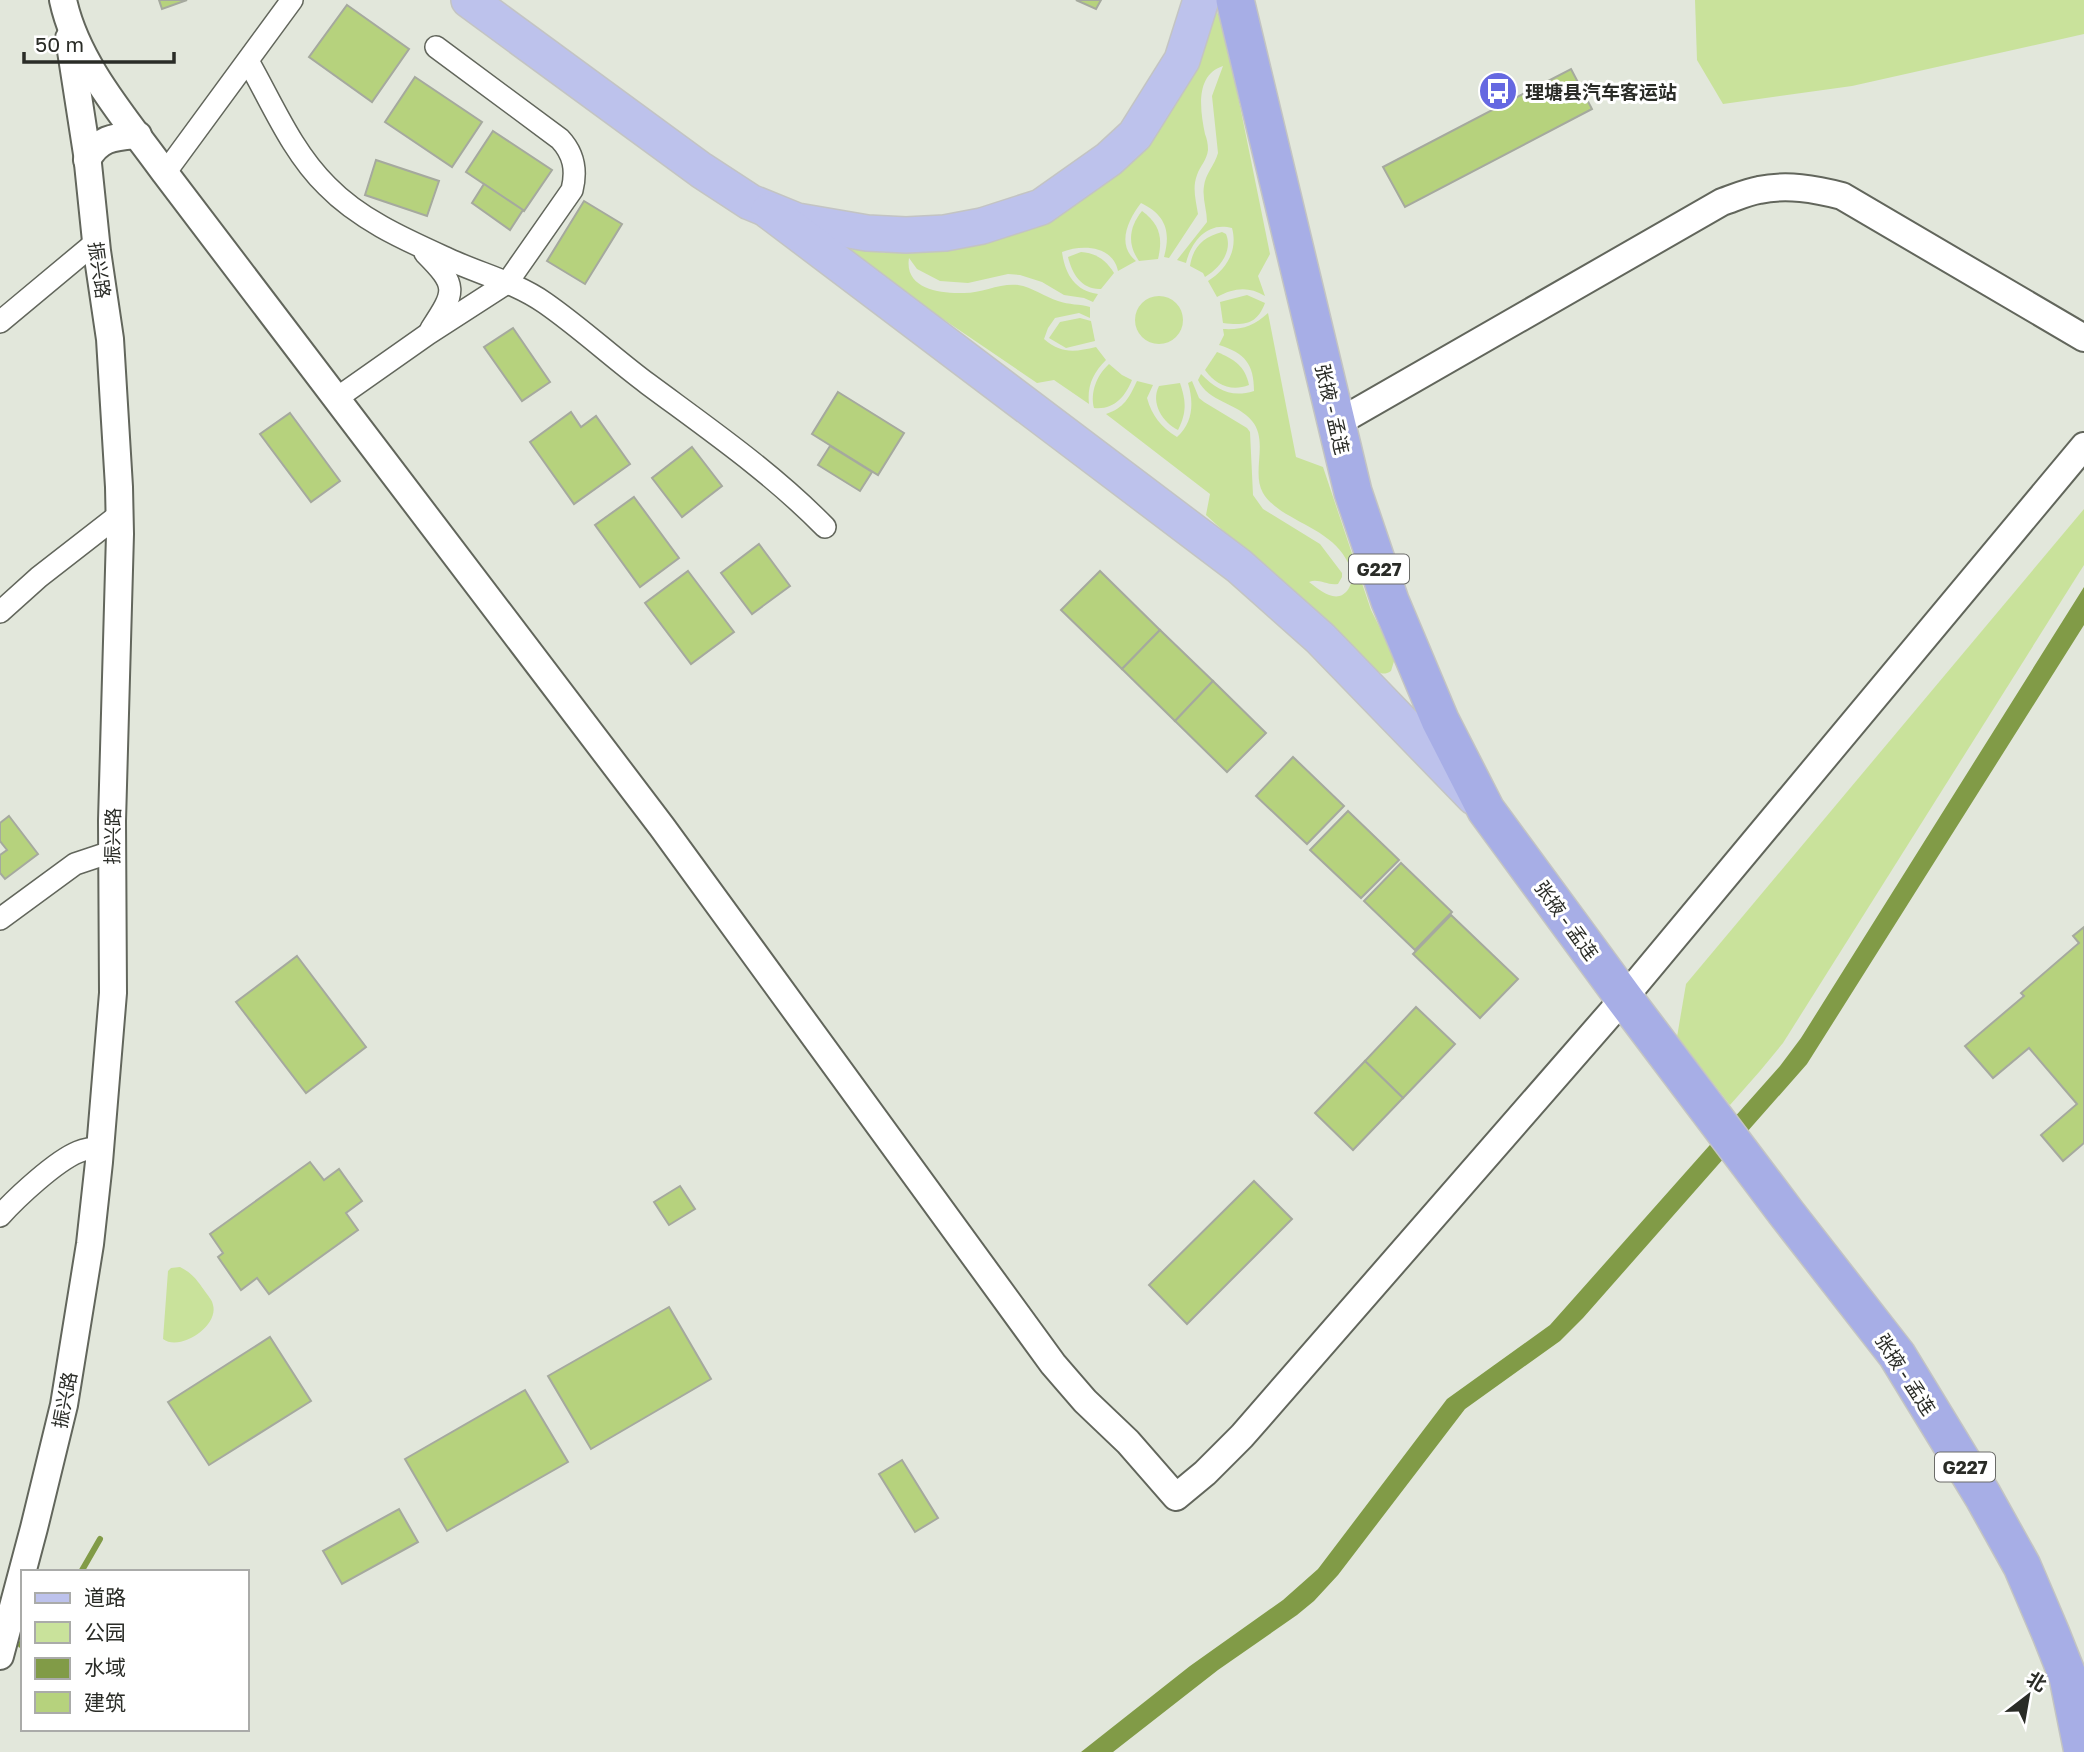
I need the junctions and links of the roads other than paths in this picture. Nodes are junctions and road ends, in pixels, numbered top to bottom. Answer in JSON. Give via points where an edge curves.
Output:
{"nodes":[{"id":1,"x":292,"y":0,"type":"edge"},
{"id":2,"x":469,"y":0,"type":"edge"},
{"id":3,"x":1201,"y":0,"type":"edge"},
{"id":4,"x":1234,"y":0,"type":"edge"},
{"id":5,"x":64,"y":4,"type":"edge"},
{"id":6,"x":436,"y":47,"type":"dead end"},
{"id":7,"x":248,"y":61,"type":"junction"},
{"id":8,"x":138,"y":135,"type":"junction"},
{"id":9,"x":87,"y":160,"type":"junction"},
{"id":10,"x":165,"y":173,"type":"junction"},
{"id":11,"x":769,"y":211,"type":"junction"},
{"id":12,"x":96,"y":242,"type":"junction"},
{"id":13,"x":416,"y":244,"type":"junction"},
{"id":14,"x":507,"y":283,"type":"junction"},
{"id":15,"x":0,"y":322,"type":"edge"},
{"id":16,"x":428,"y":334,"type":"junction"},
{"id":17,"x":2084,"y":338,"type":"edge"},
{"id":18,"x":337,"y":398,"type":"junction"},
{"id":19,"x":1337,"y":423,"type":"junction"},
{"id":20,"x":2084,"y":446,"type":"edge"},
{"id":21,"x":120,"y":514,"type":"junction"},
{"id":22,"x":825,"y":527,"type":"dead end"},
{"id":23,"x":0,"y":612,"type":"edge"},
{"id":24,"x":1486,"y":810,"type":"junction"},
{"id":25,"x":111,"y":852,"type":"junction"},
{"id":26,"x":0,"y":919,"type":"edge"},
{"id":27,"x":1624,"y":998,"type":"junction"},
{"id":28,"x":100,"y":1147,"type":"junction"},
{"id":29,"x":0,"y":1216,"type":"edge"},
{"id":30,"x":22,"y":1570,"type":"edge"},
{"id":31,"x":21,"y":1574,"type":"edge"},
{"id":32,"x":0,"y":1656,"type":"edge"},
{"id":33,"x":2083,"y":1752,"type":"edge"}],
"edges":[{"from":1,"to":7,"type":"street"},
{"from":2,"to":11,"type":"main road","via":[[730,190]]},
{"from":3,"to":11,"type":"main road","via":[[1182,60],[1135,135],[1041,207],[982,226],[906,235],[797,221]]},
{"from":4,"to":19,"type":"highway","name":"张掖 - 孟连","number":"G227"},
{"from":5,"to":8,"type":"street","via":[[96,76]]},
{"from":5,"to":9,"type":"street","name":"振兴路"},
{"from":6,"to":14,"type":"street","via":[[560,139],[573,159],[572,190]]},
{"from":7,"to":10,"type":"street"},
{"from":7,"to":13,"type":"street","via":[[290,136],[327,187],[370,220]]},
{"from":8,"to":9,"type":"street","via":[[101,143]]},
{"from":8,"to":10,"type":"street"},
{"from":9,"to":12,"type":"street","name":"振兴路"},
{"from":10,"to":18,"type":"street"},
{"from":11,"to":24,"type":"main road","via":[[1248,575],[1320,638]]},
{"from":12,"to":15,"type":"street"},
{"from":12,"to":21,"type":"street","name":"振兴路","via":[[113,366]]},
{"from":13,"to":14,"type":"street"},
{"from":13,"to":16,"type":"street","via":[[444,272],[451,287],[444,310]]},
{"from":14,"to":16,"type":"street"},
{"from":14,"to":22,"type":"street","via":[[544,302],[750,459]]},
{"from":16,"to":18,"type":"street"},
{"from":17,"to":19,"type":"street","via":[[1842,196],[1788,187],[1759,190],[1722,202]]},
{"from":18,"to":27,"type":"street","via":[[662,827],[1053,1364],[1176,1497],[1242,1436]]},
{"from":19,"to":24,"type":"highway","name":"张掖 - 孟连","number":"G227","via":[[1353,492],[1390,601],[1440,720]]},
{"from":20,"to":27,"type":"street"},
{"from":21,"to":23,"type":"street"},
{"from":21,"to":25,"type":"street","name":"振兴路"},
{"from":24,"to":27,"type":"highway","name":"张掖 - 孟连","number":"G227"},
{"from":25,"to":26,"type":"street","via":[[75,864]]},
{"from":25,"to":28,"type":"street","name":"振兴路","via":[[113,993]]},
{"from":27,"to":33,"type":"highway","name":"张掖 - 孟连","number":"G227","via":[[1897,1355],[1983,1496],[2022,1566],[2052,1634],[2068,1677]]},
{"from":28,"to":29,"type":"street","via":[[64,1160]]},
{"from":28,"to":30,"type":"street","name":"振兴路","via":[[90,1244],[64,1405]]},
{"from":31,"to":32,"type":"street","name":"振兴路"}]}
